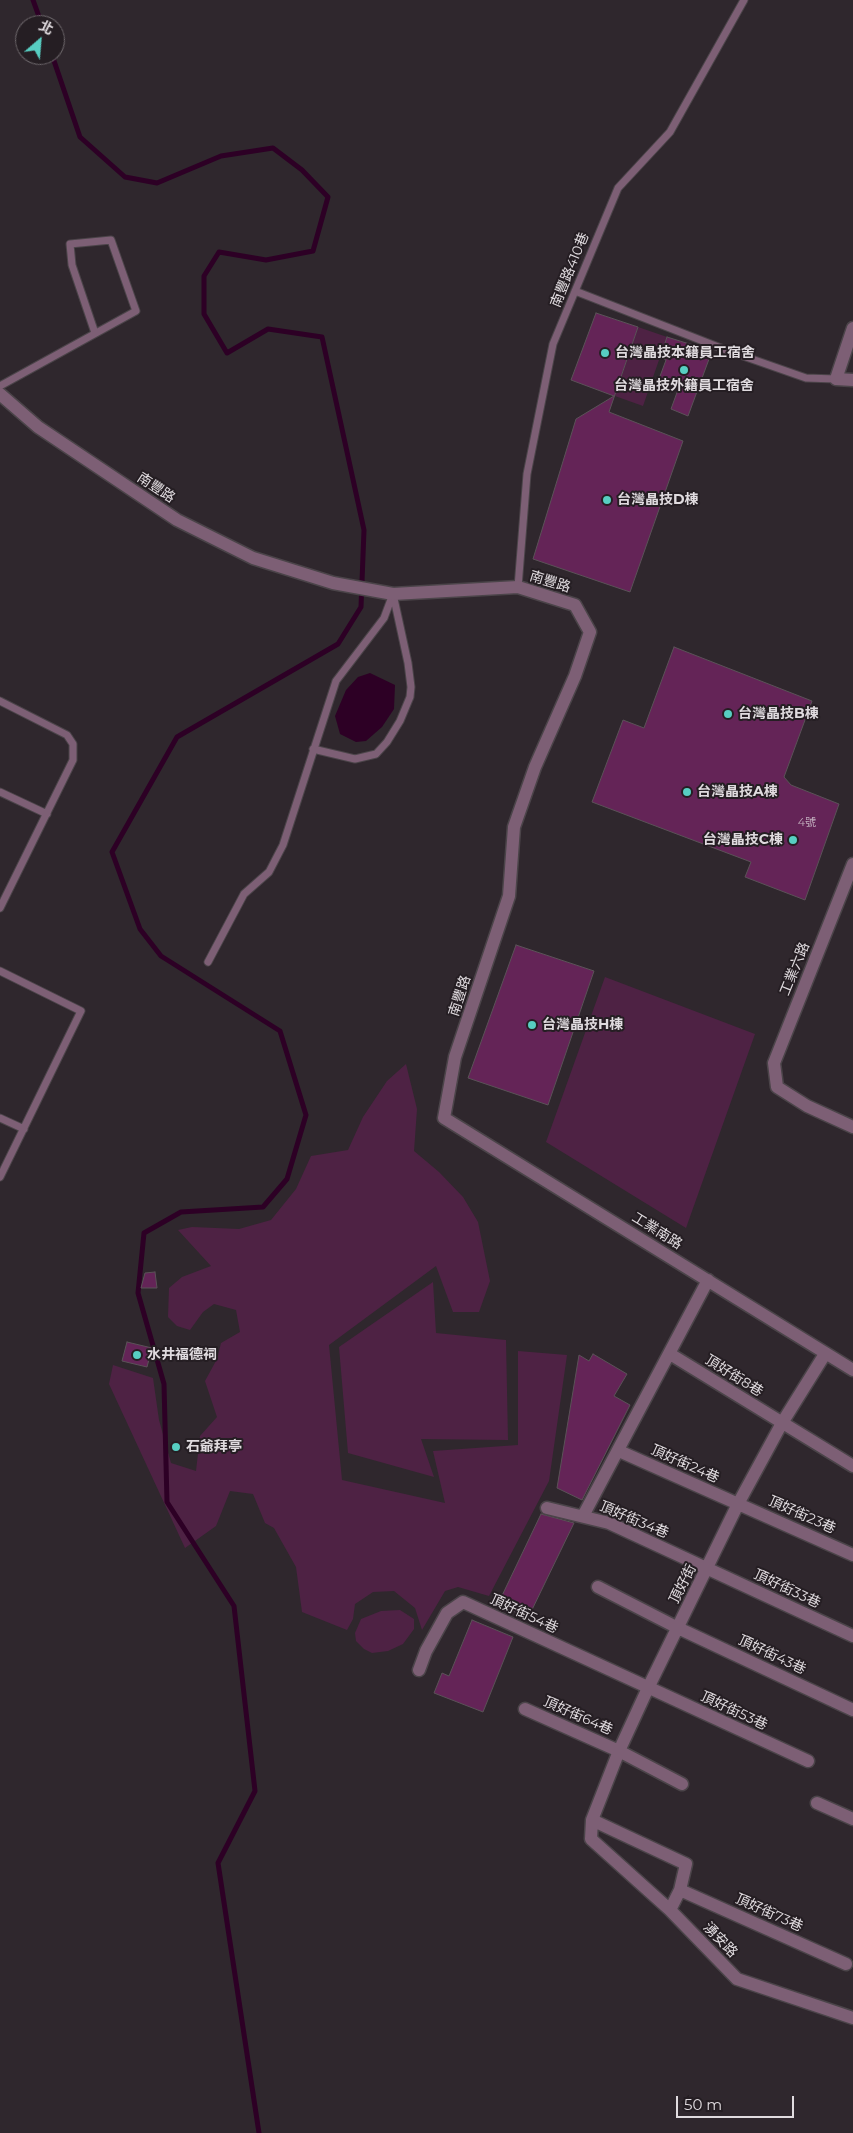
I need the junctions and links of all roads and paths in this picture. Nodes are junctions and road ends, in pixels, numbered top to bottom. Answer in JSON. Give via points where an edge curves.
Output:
{"nodes":[{"id":1,"x":744,"y":0,"type":"edge"},
{"id":2,"x":575,"y":291,"type":"junction"},
{"id":3,"x":853,"y":328,"type":"edge"},
{"id":4,"x":95,"y":333,"type":"junction"},
{"id":5,"x":836,"y":378,"type":"junction"},
{"id":6,"x":853,"y":380,"type":"edge"},
{"id":7,"x":0,"y":386,"type":"edge"},
{"id":8,"x":0,"y":394,"type":"edge"},
{"id":9,"x":518,"y":587,"type":"junction"},
{"id":10,"x":393,"y":594,"type":"junction"},
{"id":11,"x":0,"y":701,"type":"edge"},
{"id":12,"x":313,"y":749,"type":"junction"},
{"id":13,"x":0,"y":792,"type":"edge"},
{"id":14,"x":47,"y":814,"type":"junction"},
{"id":15,"x":853,"y":864,"type":"edge"},
{"id":16,"x":0,"y":908,"type":"edge"},
{"id":17,"x":208,"y":962,"type":"dead end"},
{"id":18,"x":0,"y":971,"type":"edge"},
{"id":19,"x":0,"y":1118,"type":"edge"},
{"id":20,"x":444,"y":1118,"type":"joint"},
{"id":21,"x":853,"y":1127,"type":"edge"},
{"id":22,"x":24,"y":1129,"type":"junction"},
{"id":23,"x":0,"y":1177,"type":"edge"},
{"id":24,"x":708,"y":1280,"type":"junction"},
{"id":25,"x":670,"y":1354,"type":"junction"},
{"id":26,"x":826,"y":1354,"type":"junction"},
{"id":27,"x":853,"y":1370,"type":"edge"},
{"id":28,"x":782,"y":1423,"type":"junction"},
{"id":29,"x":619,"y":1451,"type":"junction"},
{"id":30,"x":853,"y":1466,"type":"edge"},
{"id":31,"x":738,"y":1504,"type":"junction"},
{"id":32,"x":547,"y":1508,"type":"dead end"},
{"id":33,"x":583,"y":1516,"type":"junction"},
{"id":34,"x":853,"y":1554,"type":"edge"},
{"id":35,"x":708,"y":1569,"type":"junction"},
{"id":36,"x":598,"y":1587,"type":"dead end"},
{"id":37,"x":678,"y":1628,"type":"junction"},
{"id":38,"x":853,"y":1636,"type":"edge"},
{"id":39,"x":419,"y":1670,"type":"dead end"},
{"id":40,"x":648,"y":1688,"type":"junction"},
{"id":41,"x":525,"y":1709,"type":"dead end"},
{"id":42,"x":853,"y":1710,"type":"edge"},
{"id":43,"x":619,"y":1751,"type":"junction"},
{"id":44,"x":808,"y":1761,"type":"dead end"},
{"id":45,"x":682,"y":1784,"type":"dead end"},
{"id":46,"x":817,"y":1803,"type":"dead end"},
{"id":47,"x":853,"y":1819,"type":"edge"},
{"id":48,"x":592,"y":1820,"type":"junction"},
{"id":49,"x":591,"y":1839,"type":"joint"},
{"id":50,"x":680,"y":1890,"type":"junction"},
{"id":51,"x":670,"y":1910,"type":"junction"},
{"id":52,"x":846,"y":1964,"type":"dead end"},
{"id":53,"x":853,"y":2018,"type":"edge"}],
"edges":[{"from":1,"to":2,"type":"lane","name":"南豐路410巷","via":[[670,132],[618,188]]},
{"from":2,"to":5,"type":"lane","via":[[806,378]]},
{"from":2,"to":9,"type":"lane","name":"南豐路410巷","via":[[553,344],[527,474]]},
{"from":3,"to":5,"type":"street"},
{"from":4,"to":4,"type":"lane","via":[[136,311],[111,240],[70,244],[72,265]]},
{"from":4,"to":7,"type":"lane"},
{"from":5,"to":6,"type":"street"},
{"from":8,"to":10,"type":"street","name":"南豐路","via":[[38,427],[177,520],[253,558],[333,584]]},
{"from":9,"to":10,"type":"street","name":"南豐路"},
{"from":9,"to":20,"type":"street","name":"南豐路","via":[[575,605],[590,632],[514,827],[509,896],[455,1057]]},
{"from":10,"to":12,"type":"lane","via":[[384,618],[336,681]]},
{"from":10,"to":12,"type":"lane","via":[[411,688],[400,720],[388,742],[376,754],[355,759]]},
{"from":11,"to":14,"type":"lane","via":[[68,735],[73,744],[73,760]]},
{"from":12,"to":17,"type":"lane","via":[[282,845],[269,872],[244,894]]},
{"from":13,"to":14,"type":"lane"},
{"from":14,"to":16,"type":"lane"},
{"from":15,"to":21,"type":"street","name":"工業六路","via":[[774,1063],[777,1088]]},
{"from":18,"to":22,"type":"lane","via":[[81,1011]]},
{"from":19,"to":22,"type":"lane"},
{"from":20,"to":24,"type":"street","name":"工業南路"},
{"from":22,"to":23,"type":"lane"},
{"from":24,"to":25,"type":"street"},
{"from":24,"to":26,"type":"street","name":"工業南路"},
{"from":25,"to":28,"type":"street","name":"頂好街8巷"},
{"from":25,"to":29,"type":"street"},
{"from":26,"to":27,"type":"street","name":"工業南路"},
{"from":26,"to":28,"type":"street","name":"頂好街"},
{"from":28,"to":30,"type":"street","name":"頂好街8巷"},
{"from":28,"to":31,"type":"street","name":"頂好街"},
{"from":29,"to":31,"type":"street","name":"頂好街24巷"},
{"from":29,"to":33,"type":"street"},
{"from":31,"to":34,"type":"street","name":"頂好街23巷"},
{"from":31,"to":35,"type":"street","name":"頂好街"},
{"from":32,"to":33,"type":"street","name":"頂好街34巷"},
{"from":33,"to":35,"type":"street","name":"頂好街34巷","via":[[609,1523]]},
{"from":35,"to":37,"type":"street","name":"頂好街"},
{"from":35,"to":38,"type":"street","name":"頂好街33巷"},
{"from":36,"to":37,"type":"street","name":"頂好街43巷"},
{"from":37,"to":40,"type":"street","name":"頂好街"},
{"from":37,"to":42,"type":"street","name":"頂好街43巷"},
{"from":39,"to":40,"type":"street","name":"頂好街54巷","via":[[447,1613],[463,1602]]},
{"from":40,"to":43,"type":"street","name":"頂好街"},
{"from":40,"to":44,"type":"street","name":"頂好街53巷"},
{"from":41,"to":43,"type":"street","name":"頂好街64巷"},
{"from":43,"to":45,"type":"street","name":"頂好街64巷"},
{"from":43,"to":48,"type":"street","name":"頂好街"},
{"from":46,"to":47,"type":"street"},
{"from":48,"to":49,"type":"street","name":"頂好街"},
{"from":48,"to":50,"type":"street","via":[[686,1864]]},
{"from":49,"to":51,"type":"street","name":"湧安路"},
{"from":50,"to":51,"type":"street"},
{"from":50,"to":52,"type":"street","name":"頂好街73巷"},
{"from":51,"to":53,"type":"street","name":"湧安路","via":[[737,1979]]}]}
